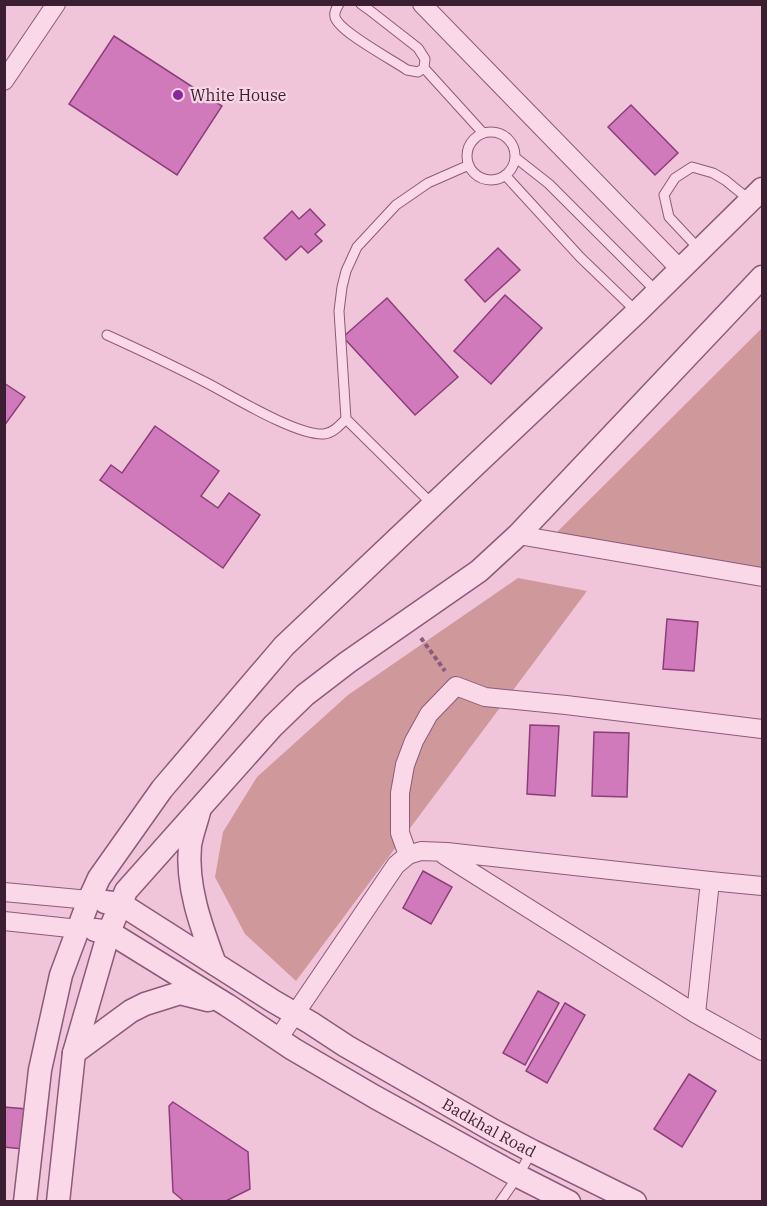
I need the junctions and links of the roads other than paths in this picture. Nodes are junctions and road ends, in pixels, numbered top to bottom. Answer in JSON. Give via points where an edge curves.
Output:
{"nodes":[{"id":1,"x":56,"y":4,"type":"edge"},
{"id":2,"x":339,"y":4,"type":"edge"},
{"id":3,"x":361,"y":4,"type":"edge"},
{"id":4,"x":422,"y":4,"type":"edge"},
{"id":5,"x":424,"y":68,"type":"junction"},
{"id":6,"x":4,"y":81,"type":"edge"},
{"id":7,"x":483,"y":133,"type":"junction"},
{"id":8,"x":516,"y":158,"type":"junction"},
{"id":9,"x":469,"y":165,"type":"junction"},
{"id":10,"x":505,"y":176,"type":"junction"},
{"id":11,"x":757,"y":195,"type":"edge"},
{"id":12,"x":701,"y":251,"type":"junction"},
{"id":13,"x":681,"y":270,"type":"junction"},
{"id":14,"x":762,"y":277,"type":"edge"},
{"id":15,"x":657,"y":292,"type":"junction"},
{"id":16,"x":636,"y":312,"type":"junction"},
{"id":17,"x":107,"y":335,"type":"dead end"},
{"id":18,"x":346,"y":419,"type":"junction"},
{"id":19,"x":434,"y":505,"type":"junction"},
{"id":20,"x":518,"y":535,"type":"junction"},
{"id":21,"x":762,"y":577,"type":"edge"},
{"id":22,"x":762,"y":729,"type":"edge"},
{"id":23,"x":200,"y":808,"type":"junction"},
{"id":24,"x":440,"y":852,"type":"junction"},
{"id":25,"x":408,"y":855,"type":"junction"},
{"id":26,"x":710,"y":881,"type":"junction"},
{"id":27,"x":762,"y":885,"type":"edge"},
{"id":28,"x":4,"y":892,"type":"edge"},
{"id":29,"x":89,"y":900,"type":"junction"},
{"id":30,"x":121,"y":904,"type":"junction"},
{"id":31,"x":4,"y":921,"type":"edge"},
{"id":32,"x":79,"y":928,"type":"junction"},
{"id":33,"x":109,"y":932,"type":"junction"},
{"id":34,"x":215,"y":964,"type":"junction"},
{"id":35,"x":227,"y":1005,"type":"junction"},
{"id":36,"x":295,"y":1014,"type":"junction"},
{"id":37,"x":696,"y":1014,"type":"junction"},
{"id":38,"x":279,"y":1039,"type":"junction"},
{"id":39,"x":762,"y":1051,"type":"edge"},
{"id":40,"x":74,"y":1053,"type":"junction"},
{"id":41,"x":532,"y":1151,"type":"junction"},
{"id":42,"x":518,"y":1176,"type":"junction"},
{"id":43,"x":25,"y":1202,"type":"edge"},
{"id":44,"x":58,"y":1202,"type":"edge"},
{"id":45,"x":500,"y":1202,"type":"edge"},
{"id":46,"x":569,"y":1202,"type":"edge"},
{"id":47,"x":635,"y":1202,"type":"edge"}],
"edges":[{"from":1,"to":6,"type":"street"},
{"from":2,"to":5,"type":"lane","via":[[335,19],[343,29],[407,70],[418,72]]},
{"from":3,"to":5,"type":"lane","via":[[418,48],[425,59]]},
{"from":4,"to":13,"type":"street"},
{"from":5,"to":7,"type":"lane"},
{"from":7,"to":8,"type":"lane","via":[[491,131],[506,137]]},
{"from":7,"to":9,"type":"lane","via":[[471,142]]},
{"from":8,"to":10,"type":"lane"},
{"from":8,"to":15,"type":"lane","via":[[549,184]]},
{"from":9,"to":10,"type":"lane","via":[[487,180]]},
{"from":9,"to":18,"type":"lane","via":[[428,183],[396,205],[357,247],[346,271],[339,311]]},
{"from":10,"to":16,"type":"lane"},
{"from":11,"to":12,"type":"street"},
{"from":11,"to":12,"type":"lane","via":[[713,173],[692,168],[675,178],[664,195],[669,217]]},
{"from":12,"to":13,"type":"street"},
{"from":13,"to":15,"type":"street"},
{"from":14,"to":20,"type":"street"},
{"from":15,"to":16,"type":"street"},
{"from":16,"to":19,"type":"street"},
{"from":17,"to":18,"type":"lane","via":[[310,433],[334,431]]},
{"from":18,"to":19,"type":"lane"},
{"from":19,"to":29,"type":"street","via":[[284,646],[162,789],[99,878]]},
{"from":20,"to":21,"type":"street"},
{"from":20,"to":23,"type":"street","via":[[479,571],[305,695]]},
{"from":22,"to":25,"type":"street","via":[[484,697],[456,686],[429,714],[405,765],[400,833]]},
{"from":23,"to":30,"type":"street","via":[[126,891]]},
{"from":23,"to":34,"type":"street","via":[[190,843],[190,873],[199,919]]},
{"from":24,"to":25,"type":"street"},
{"from":24,"to":26,"type":"street"},
{"from":24,"to":37,"type":"street"},
{"from":25,"to":36,"type":"street","via":[[396,865]]},
{"from":26,"to":27,"type":"street"},
{"from":26,"to":37,"type":"street"},
{"from":28,"to":29,"type":"street"},
{"from":29,"to":30,"type":"street"},
{"from":29,"to":32,"type":"street"},
{"from":30,"to":33,"type":"street"},
{"from":30,"to":34,"type":"street","name":"Badkhal Road"},
{"from":31,"to":32,"type":"street"},
{"from":32,"to":33,"type":"street"},
{"from":32,"to":43,"type":"street","via":[[61,975],[40,1070]]},
{"from":33,"to":35,"type":"street","name":"Badkhal Road"},
{"from":33,"to":40,"type":"street"},
{"from":34,"to":36,"type":"street","name":"Badkhal Road"},
{"from":35,"to":38,"type":"street","name":"Badkhal Road"},
{"from":35,"to":40,"type":"street","via":[[180,993],[131,1011]]},
{"from":36,"to":38,"type":"street"},
{"from":36,"to":41,"type":"street","name":"Badkhal Road"},
{"from":37,"to":39,"type":"street"},
{"from":38,"to":42,"type":"street","name":"Badkhal Road"},
{"from":40,"to":44,"type":"street"},
{"from":41,"to":42,"type":"lane"},
{"from":41,"to":47,"type":"street","name":"Badkhal Road"},
{"from":42,"to":45,"type":"lane"},
{"from":42,"to":46,"type":"street","name":"Badkhal Road"}]}
